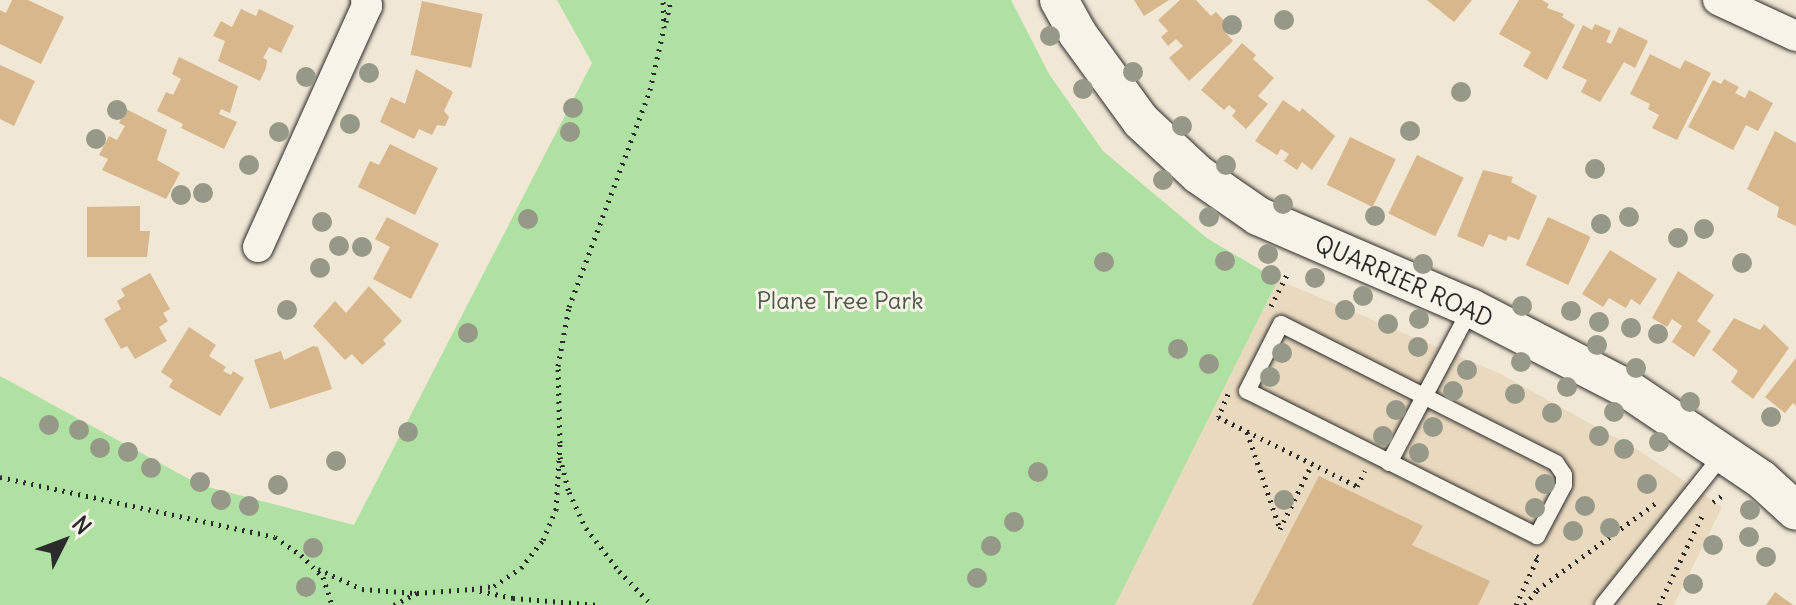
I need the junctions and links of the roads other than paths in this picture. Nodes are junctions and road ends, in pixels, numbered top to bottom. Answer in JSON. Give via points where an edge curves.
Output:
{"nodes":[{"id":1,"x":366,"y":0,"type":"edge"},
{"id":2,"x":1059,"y":0,"type":"edge"},
{"id":3,"x":1718,"y":0,"type":"edge"},
{"id":4,"x":1796,"y":36,"type":"edge"},
{"id":5,"x":258,"y":247,"type":"dead end"},
{"id":6,"x":1471,"y":308,"type":"junction"},
{"id":7,"x":1424,"y":396,"type":"junction"},
{"id":8,"x":1723,"y":454,"type":"junction"},
{"id":9,"x":1389,"y":463,"type":"junction"},
{"id":10,"x":1796,"y":511,"type":"edge"},
{"id":11,"x":1603,"y":605,"type":"edge"}],
"edges":[{"from":1,"to":5,"type":"street"},
{"from":2,"to":6,"type":"street","name":"QUARRIER ROAD","via":[[1141,121],[1199,175],[1258,216]]},
{"from":3,"to":4,"type":"street"},
{"from":6,"to":7,"type":"lane"},
{"from":6,"to":8,"type":"street","name":"QUARRIER ROAD","via":[[1626,388]]},
{"from":7,"to":9,"type":"lane"},
{"from":7,"to":9,"type":"lane","via":[[1281,324],[1247,391]]},
{"from":7,"to":9,"type":"lane","via":[[1556,463],[1564,485],[1537,536]]},
{"from":8,"to":10,"type":"street","name":"QUARRIER ROAD"},
{"from":8,"to":11,"type":"lane"}]}
